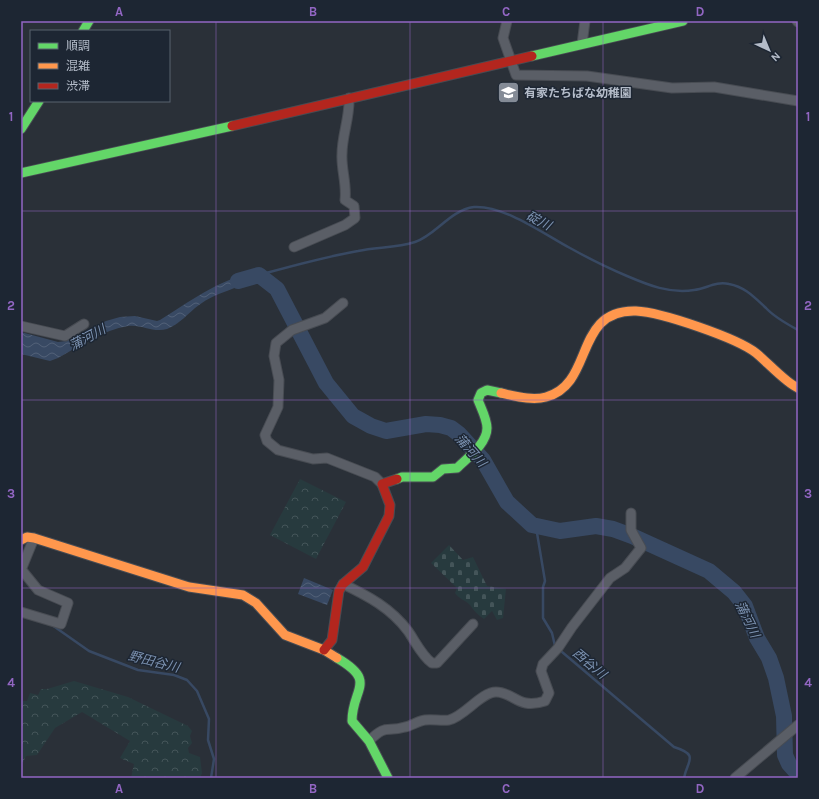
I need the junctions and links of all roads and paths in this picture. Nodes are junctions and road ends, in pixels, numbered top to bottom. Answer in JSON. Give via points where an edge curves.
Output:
{"nodes":[{"id":1,"x":89,"y":21,"type":"edge"},
{"id":2,"x":507,"y":21,"type":"edge"},
{"id":3,"x":585,"y":21,"type":"edge"},
{"id":4,"x":678,"y":21,"type":"edge"},
{"id":5,"x":84,"y":30,"type":"edge"},
{"id":6,"x":582,"y":44,"type":"junction"},
{"id":7,"x":511,"y":61,"type":"junction"},
{"id":8,"x":349,"y":98,"type":"junction"},
{"id":9,"x":798,"y":101,"type":"edge"},
{"id":10,"x":38,"y":102,"type":"edge"},
{"id":11,"x":21,"y":129,"type":"edge"},
{"id":12,"x":21,"y":173,"type":"edge"},
{"id":13,"x":294,"y":247,"type":"dead end"},
{"id":14,"x":343,"y":303,"type":"dead end"},
{"id":15,"x":84,"y":324,"type":"dead end"},
{"id":16,"x":21,"y":326,"type":"edge"},
{"id":17,"x":798,"y":388,"type":"edge"},
{"id":18,"x":382,"y":484,"type":"junction"},
{"id":19,"x":631,"y":513,"type":"dead end"},
{"id":20,"x":34,"y":538,"type":"junction"},
{"id":21,"x":21,"y":540,"type":"edge"},
{"id":22,"x":21,"y":570,"type":"edge"},
{"id":23,"x":343,"y":584,"type":"junction"},
{"id":24,"x":21,"y":612,"type":"edge"},
{"id":25,"x":474,"y":624,"type":"dead end"},
{"id":26,"x":324,"y":650,"type":"junction"},
{"id":27,"x":796,"y":726,"type":"edge"},
{"id":28,"x":369,"y":741,"type":"junction"},
{"id":29,"x":388,"y":778,"type":"edge"},
{"id":30,"x":735,"y":778,"type":"edge"}],
"edges":[{"from":1,"to":5,"type":"main road"},
{"from":2,"to":7,"type":"street","via":[[503,38]]},
{"from":3,"to":6,"type":"street"},
{"from":4,"to":6,"type":"main road"},
{"from":6,"to":7,"type":"main road"},
{"from":7,"to":8,"type":"main road"},
{"from":7,"to":9,"type":"street","via":[[516,75],[587,76],[672,88],[714,87]]},
{"from":8,"to":12,"type":"main road","via":[[131,150]]},
{"from":8,"to":13,"type":"street","via":[[350,114],[343,137],[342,155],[346,200],[354,206],[355,218],[345,225]]},
{"from":10,"to":11,"type":"main road"},
{"from":14,"to":18,"type":"street","via":[[325,318],[292,330],[276,343],[274,356],[279,380],[278,406],[265,435],[267,441],[278,450],[313,459],[327,458],[375,477]]},
{"from":15,"to":16,"type":"street","via":[[65,336]]},
{"from":17,"to":18,"type":"main road","via":[[742,344],[656,314],[626,310],[610,314],[593,331],[574,378],[560,391],[546,397],[522,397],[487,390],[481,393],[478,400],[487,427],[480,445],[457,468],[443,469],[433,477],[402,477]]},
{"from":18,"to":23,"type":"main road","via":[[390,505],[389,516],[363,567]]},
{"from":19,"to":28,"type":"street","via":[[631,530],[640,548],[625,568],[610,578],[543,664],[541,671],[549,693],[545,701],[523,703],[502,693],[492,692],[450,720],[424,720],[403,728],[386,728]]},
{"from":20,"to":21,"type":"main road","via":[[27,537]]},
{"from":20,"to":22,"type":"street"},
{"from":20,"to":26,"type":"main road","via":[[189,588],[243,595],[256,603],[285,635]]},
{"from":22,"to":24,"type":"street","via":[[38,590],[68,603],[61,624]]},
{"from":23,"to":25,"type":"street","via":[[372,597],[401,622],[432,663],[437,663]]},
{"from":23,"to":26,"type":"main road","via":[[339,591],[332,640]]},
{"from":26,"to":28,"type":"main road","via":[[351,666],[360,678],[360,691],[351,716]]},
{"from":27,"to":30,"type":"street"},
{"from":28,"to":29,"type":"main road"}]}
